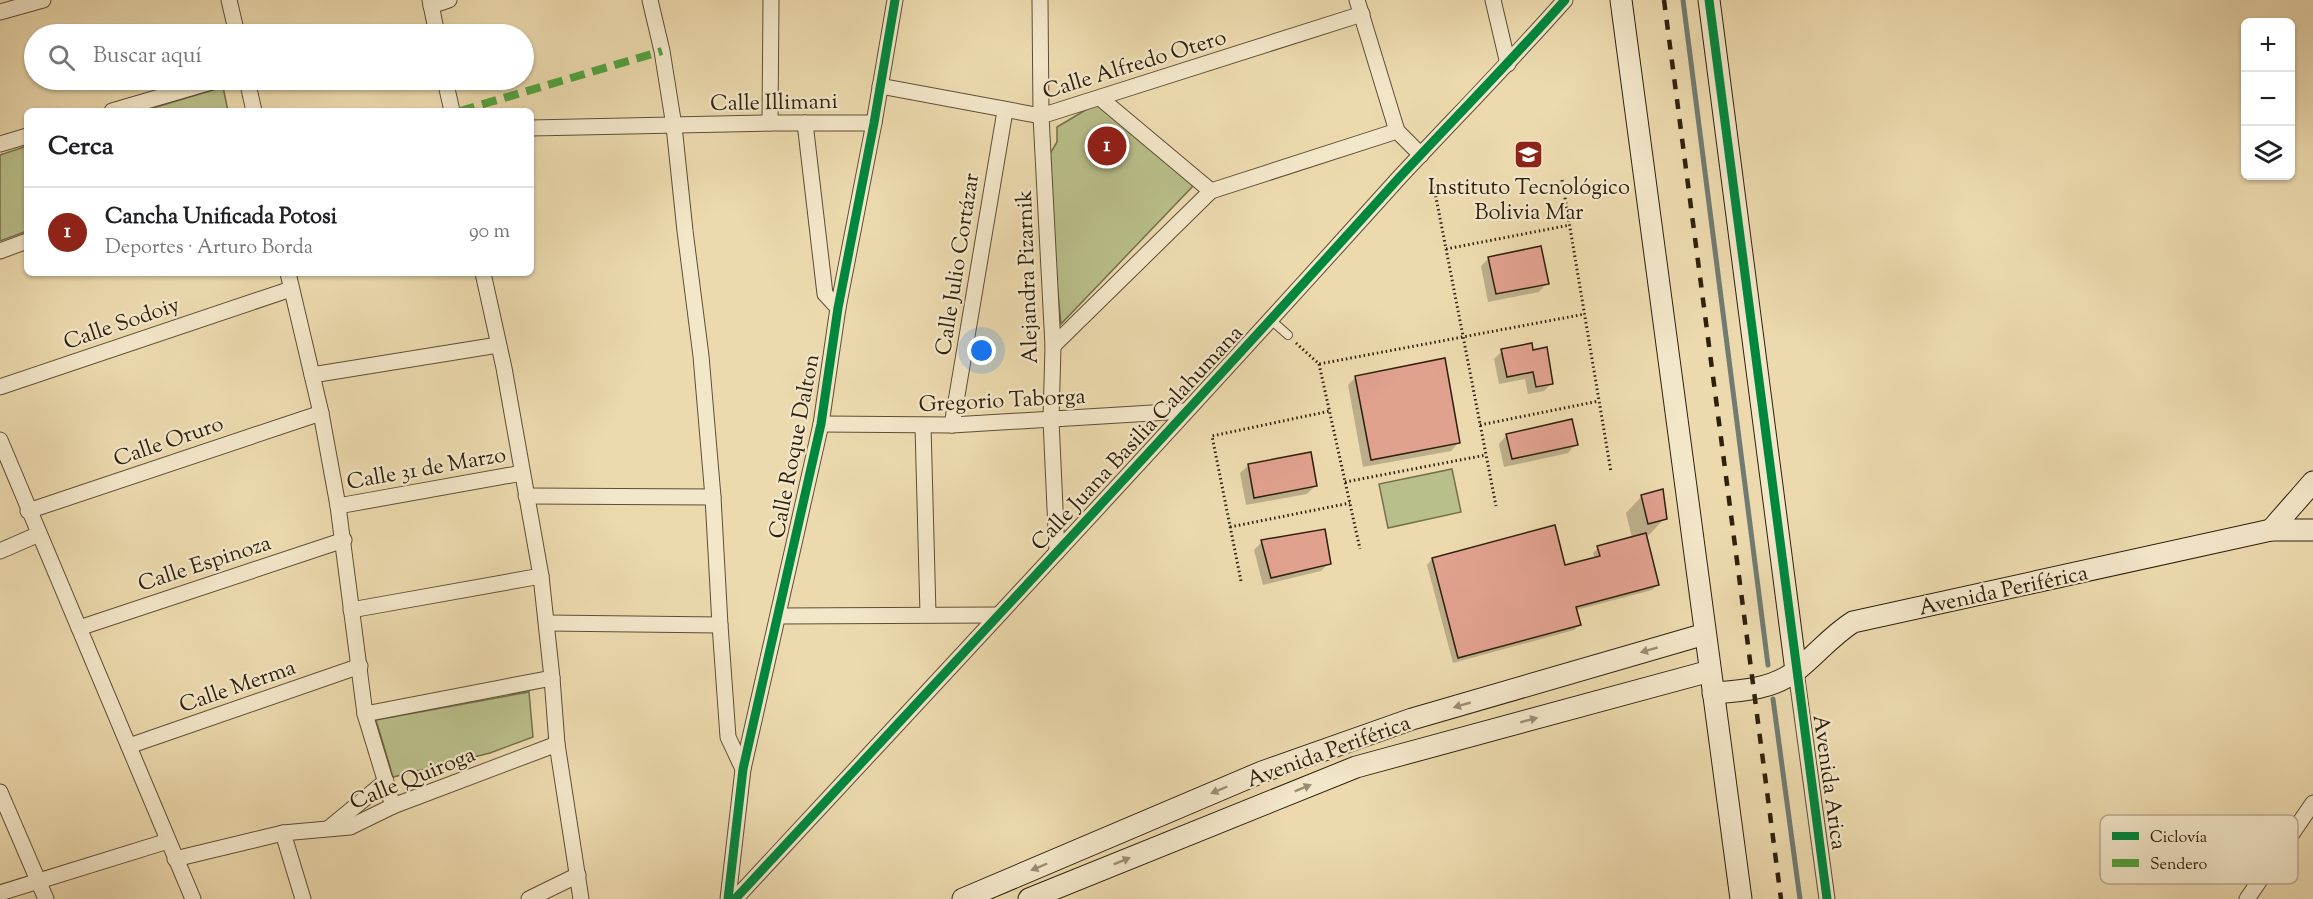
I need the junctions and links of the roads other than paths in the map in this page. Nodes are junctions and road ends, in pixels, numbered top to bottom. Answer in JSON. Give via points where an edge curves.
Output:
{"nodes":[{"id":1,"x":43,"y":0,"type":"edge"},
{"id":2,"x":229,"y":0,"type":"edge"},
{"id":3,"x":449,"y":0,"type":"edge"},
{"id":4,"x":650,"y":0,"type":"edge"},
{"id":5,"x":771,"y":0,"type":"edge"},
{"id":6,"x":895,"y":0,"type":"edge"},
{"id":7,"x":1040,"y":0,"type":"edge"},
{"id":8,"x":1493,"y":0,"type":"edge"},
{"id":9,"x":1565,"y":0,"type":"edge"},
{"id":10,"x":1621,"y":0,"type":"edge"},
{"id":11,"x":1709,"y":0,"type":"edge"},
{"id":12,"x":430,"y":3,"type":"edge"},
{"id":13,"x":1359,"y":7,"type":"edge"},
{"id":14,"x":0,"y":12,"type":"edge"},
{"id":15,"x":235,"y":24,"type":"edge"},
{"id":16,"x":435,"y":24,"type":"edge"},
{"id":17,"x":1508,"y":64,"type":"junction"},
{"id":18,"x":880,"y":86,"type":"junction"},
{"id":19,"x":184,"y":90,"type":"edge"},
{"id":20,"x":249,"y":90,"type":"edge"},
{"id":21,"x":448,"y":90,"type":"edge"},
{"id":22,"x":1100,"y":98,"type":"junction"},
{"id":23,"x":122,"y":108,"type":"edge"},
{"id":24,"x":253,"y":108,"type":"edge"},
{"id":25,"x":451,"y":108,"type":"edge"},
{"id":26,"x":1005,"y":111,"type":"junction"},
{"id":27,"x":1041,"y":116,"type":"junction"},
{"id":28,"x":770,"y":123,"type":"junction"},
{"id":29,"x":805,"y":123,"type":"junction"},
{"id":30,"x":874,"y":123,"type":"junction"},
{"id":31,"x":674,"y":126,"type":"junction"},
{"id":32,"x":534,"y":128,"type":"edge"},
{"id":33,"x":1397,"y":131,"type":"junction"},
{"id":34,"x":24,"y":137,"type":"edge"},
{"id":35,"x":0,"y":144,"type":"edge"},
{"id":36,"x":1421,"y":154,"type":"junction"},
{"id":37,"x":1210,"y":191,"type":"junction"},
{"id":38,"x":24,"y":242,"type":"edge"},
{"id":39,"x":0,"y":250,"type":"edge"},
{"id":40,"x":289,"y":276,"type":"edge"},
{"id":41,"x":484,"y":276,"type":"edge"},
{"id":42,"x":291,"y":289,"type":"junction"},
{"id":43,"x":838,"y":308,"type":"junction"},
{"id":44,"x":1270,"y":320,"type":"junction"},
{"id":45,"x":1287,"y":335,"type":"road end"},
{"id":46,"x":498,"y":345,"type":"junction"},
{"id":47,"x":1053,"y":346,"type":"junction"},
{"id":48,"x":312,"y":375,"type":"junction"},
{"id":49,"x":0,"y":387,"type":"edge"},
{"id":50,"x":1185,"y":411,"type":"junction"},
{"id":51,"x":321,"y":413,"type":"junction"},
{"id":52,"x":1051,"y":420,"type":"junction"},
{"id":53,"x":821,"y":424,"type":"junction"},
{"id":54,"x":952,"y":425,"type":"junction"},
{"id":55,"x":923,"y":426,"type":"junction"},
{"id":56,"x":0,"y":440,"type":"edge"},
{"id":57,"x":522,"y":472,"type":"junction"},
{"id":58,"x":2313,"y":482,"type":"edge"},
{"id":59,"x":526,"y":496,"type":"junction"},
{"id":60,"x":713,"y":496,"type":"junction"},
{"id":61,"x":338,"y":506,"type":"junction"},
{"id":62,"x":28,"y":511,"type":"junction"},
{"id":63,"x":2271,"y":530,"type":"junction"},
{"id":64,"x":2313,"y":530,"type":"edge"},
{"id":65,"x":39,"y":534,"type":"junction"},
{"id":66,"x":344,"y":540,"type":"junction"},
{"id":67,"x":0,"y":551,"type":"edge"},
{"id":68,"x":1057,"y":552,"type":"junction"},
{"id":69,"x":541,"y":576,"type":"junction"},
{"id":70,"x":351,"y":610,"type":"junction"},
{"id":71,"x":928,"y":614,"type":"junction"},
{"id":72,"x":998,"y":615,"type":"junction"},
{"id":73,"x":779,"y":616,"type":"junction"},
{"id":74,"x":547,"y":623,"type":"junction"},
{"id":75,"x":720,"y":625,"type":"junction"},
{"id":76,"x":79,"y":628,"type":"junction"},
{"id":77,"x":1705,"y":634,"type":"junction"},
{"id":78,"x":360,"y":666,"type":"junction"},
{"id":79,"x":1710,"y":670,"type":"junction"},
{"id":80,"x":1796,"y":671,"type":"junction"},
{"id":81,"x":552,"y":678,"type":"junction"},
{"id":82,"x":1713,"y":693,"type":"junction"},
{"id":83,"x":366,"y":714,"type":"junction"},
{"id":84,"x":557,"y":744,"type":"junction"},
{"id":85,"x":129,"y":746,"type":"junction"},
{"id":86,"x":743,"y":770,"type":"junction"},
{"id":87,"x":386,"y":781,"type":"junction"},
{"id":88,"x":0,"y":792,"type":"edge"},
{"id":89,"x":2313,"y":803,"type":"edge"},
{"id":90,"x":393,"y":806,"type":"junction"},
{"id":91,"x":2298,"y":825,"type":"edge"},
{"id":92,"x":329,"y":828,"type":"junction"},
{"id":93,"x":284,"y":833,"type":"junction"},
{"id":94,"x":168,"y":841,"type":"junction"},
{"id":95,"x":175,"y":859,"type":"junction"},
{"id":96,"x":578,"y":875,"type":"junction"},
{"id":97,"x":38,"y":880,"type":"junction"},
{"id":98,"x":2257,"y":884,"type":"edge"},
{"id":99,"x":0,"y":892,"type":"edge"},
{"id":100,"x":46,"y":899,"type":"edge"},
{"id":101,"x":193,"y":899,"type":"edge"},
{"id":102,"x":303,"y":899,"type":"edge"},
{"id":103,"x":529,"y":899,"type":"edge"},
{"id":104,"x":581,"y":899,"type":"edge"},
{"id":105,"x":728,"y":899,"type":"edge"},
{"id":106,"x":735,"y":899,"type":"edge"},
{"id":107,"x":963,"y":899,"type":"edge"},
{"id":108,"x":1029,"y":899,"type":"edge"},
{"id":109,"x":1741,"y":899,"type":"edge"},
{"id":110,"x":1827,"y":899,"type":"edge"},
{"id":111,"x":2247,"y":899,"type":"edge"}],
"edges":[{"from":1,"to":14,"type":"street"},
{"from":2,"to":15,"type":"street"},
{"from":3,"to":12,"type":"street"},
{"from":4,"to":31,"type":"street"},
{"from":5,"to":28,"type":"street"},
{"from":6,"to":18,"type":"street","name":"Calle Roque Dalton"},
{"from":7,"to":27,"type":"street","name":"Alejandra Pizarnik"},
{"from":8,"to":17,"type":"street"},
{"from":9,"to":17,"type":"street","name":"Calle Juana Basilia Calahumana"},
{"from":10,"to":77,"type":"street"},
{"from":11,"to":80,"type":"street"},
{"from":12,"to":16,"type":"street"},
{"from":13,"to":22,"type":"street","name":"Calle Alfredo Otero"},
{"from":13,"to":33,"type":"street"},
{"from":17,"to":36,"type":"street","name":"Calle Juana Basilia Calahumana"},
{"from":18,"to":26,"type":"street","name":"Calle Alfredo Otero"},
{"from":18,"to":30,"type":"street","name":"Calle Roque Dalton"},
{"from":19,"to":23,"type":"street"},
{"from":20,"to":24,"type":"street"},
{"from":21,"to":25,"type":"street"},
{"from":22,"to":27,"type":"street","name":"Calle Alfredo Otero"},
{"from":22,"to":37,"type":"street"},
{"from":26,"to":27,"type":"street","name":"Calle Alfredo Otero"},
{"from":26,"to":54,"type":"street","name":"Calle Julio Cortázar"},
{"from":27,"to":47,"type":"street","name":"Alejandra Pizarnik"},
{"from":28,"to":29,"type":"street","name":"Calle Illimani"},
{"from":28,"to":31,"type":"street","name":"Calle Illimani"},
{"from":29,"to":30,"type":"street","name":"Calle Illimani"},
{"from":29,"to":43,"type":"street","via":[[825,294]]},
{"from":30,"to":43,"type":"street","name":"Calle Roque Dalton"},
{"from":31,"to":32,"type":"street","name":"Calle Illimani"},
{"from":31,"to":60,"type":"street","via":[[702,356]]},
{"from":33,"to":36,"type":"street"},
{"from":33,"to":37,"type":"street"},
{"from":34,"to":35,"type":"street"},
{"from":36,"to":44,"type":"street","name":"Calle Juana Basilia Calahumana"},
{"from":37,"to":47,"type":"street"},
{"from":38,"to":39,"type":"street"},
{"from":40,"to":42,"type":"street"},
{"from":41,"to":46,"type":"street"},
{"from":42,"to":48,"type":"street"},
{"from":42,"to":49,"type":"street","name":"Calle Sodoiy"},
{"from":43,"to":53,"type":"street","name":"Calle Roque Dalton"},
{"from":44,"to":45,"type":"lane"},
{"from":44,"to":50,"type":"street","name":"Calle Juana Basilia Calahumana"},
{"from":46,"to":48,"type":"street"},
{"from":46,"to":57,"type":"street"},
{"from":47,"to":52,"type":"street","name":"Alejandra Pizarnik"},
{"from":48,"to":51,"type":"street"},
{"from":50,"to":52,"type":"street","name":"Gregorio Taborga"},
{"from":50,"to":68,"type":"street","name":"Calle Juana Basilia Calahumana"},
{"from":51,"to":61,"type":"street"},
{"from":51,"to":62,"type":"street","name":"Calle Oruro"},
{"from":52,"to":54,"type":"street","name":"Gregorio Taborga"},
{"from":52,"to":68,"type":"street","name":"Alejandra Pizarnik"},
{"from":53,"to":55,"type":"street","name":"Gregorio Taborga"},
{"from":53,"to":73,"type":"street","name":"Calle Roque Dalton"},
{"from":54,"to":55,"type":"street","name":"Gregorio Taborga"},
{"from":55,"to":71,"type":"street"},
{"from":56,"to":62,"type":"street"},
{"from":57,"to":59,"type":"street"},
{"from":57,"to":61,"type":"street","name":"Calle 31 de Marzo"},
{"from":58,"to":63,"type":"street"},
{"from":59,"to":60,"type":"street"},
{"from":59,"to":69,"type":"street"},
{"from":60,"to":75,"type":"street"},
{"from":61,"to":66,"type":"street"},
{"from":62,"to":65,"type":"street"},
{"from":63,"to":64,"type":"street","name":"Avenida Periférica"},
{"from":63,"to":80,"type":"street","name":"Avenida Periférica","via":[[1853,622],[1834,634]]},
{"from":65,"to":67,"type":"street"},
{"from":65,"to":76,"type":"street"},
{"from":66,"to":70,"type":"street"},
{"from":66,"to":76,"type":"street","name":"Calle Espinoza"},
{"from":68,"to":72,"type":"street","name":"Calle Juana Basilia Calahumana"},
{"from":69,"to":70,"type":"street"},
{"from":69,"to":74,"type":"street"},
{"from":70,"to":78,"type":"street"},
{"from":71,"to":72,"type":"street"},
{"from":71,"to":73,"type":"street"},
{"from":72,"to":106,"type":"street","name":"Calle Juana Basilia Calahumana"},
{"from":73,"to":86,"type":"street","name":"Calle Roque Dalton"},
{"from":74,"to":75,"type":"street"},
{"from":74,"to":81,"type":"street"},
{"from":75,"to":86,"type":"street","via":[[728,737]]},
{"from":76,"to":85,"type":"street"},
{"from":77,"to":79,"type":"street"},
{"from":77,"to":107,"type":"street","name":"Avenida Periférica","one_way":true,"via":[[1412,719],[1262,772]]},
{"from":78,"to":83,"type":"street"},
{"from":78,"to":85,"type":"street","name":"Calle Merma"},
{"from":79,"to":82,"type":"street"},
{"from":108,"to":79,"type":"street","name":"Avenida Periférica","one_way":true,"via":[[1356,767]]},
{"from":80,"to":82,"type":"street","name":"Avenida Periférica","via":[[1752,690]]},
{"from":80,"to":110,"type":"street","name":"Avenida Arica"},
{"from":81,"to":83,"type":"street"},
{"from":81,"to":84,"type":"street"},
{"from":82,"to":109,"type":"street"},
{"from":83,"to":87,"type":"street"},
{"from":84,"to":90,"type":"street","name":"Calle Quiroga"},
{"from":84,"to":96,"type":"street"},
{"from":85,"to":94,"type":"street"},
{"from":86,"to":105,"type":"street","name":"Calle Roque Dalton"},
{"from":87,"to":90,"type":"street"},
{"from":87,"to":92,"type":"street"},
{"from":88,"to":97,"type":"street"},
{"from":89,"to":91,"type":"street"},
{"from":90,"to":92,"type":"street","name":"Calle Quiroga","via":[[350,827]]},
{"from":92,"to":93,"type":"street","name":"Calle Quiroga"},
{"from":93,"to":95,"type":"street","name":"Calle Quiroga"},
{"from":93,"to":102,"type":"street"},
{"from":94,"to":95,"type":"street"},
{"from":94,"to":97,"type":"street"},
{"from":95,"to":101,"type":"street"},
{"from":96,"to":103,"type":"street"},
{"from":96,"to":104,"type":"street"},
{"from":97,"to":99,"type":"street"},
{"from":97,"to":100,"type":"street"},
{"from":98,"to":111,"type":"street"}]}
